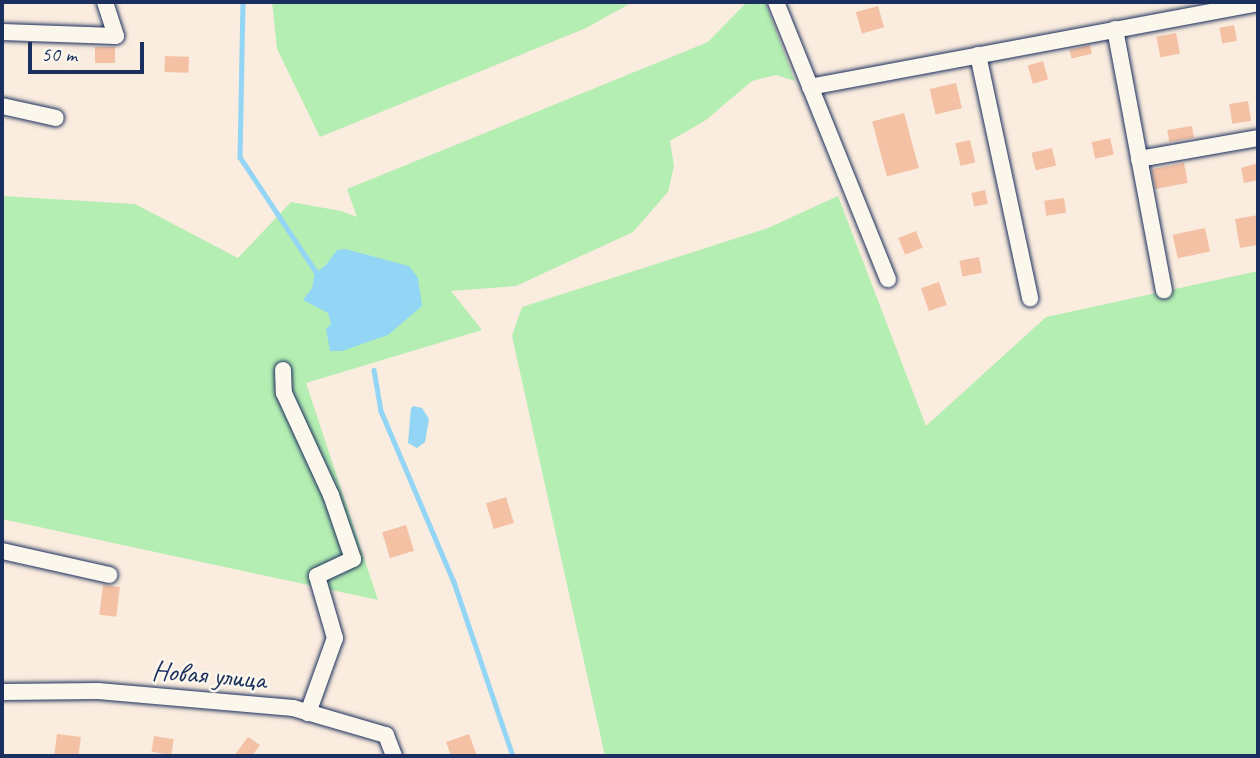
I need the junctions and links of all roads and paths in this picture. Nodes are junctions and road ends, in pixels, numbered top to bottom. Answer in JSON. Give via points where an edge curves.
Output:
{"nodes":[{"id":1,"x":105,"y":2,"type":"edge"},
{"id":2,"x":776,"y":2,"type":"edge"},
{"id":3,"x":1258,"y":3,"type":"edge"},
{"id":4,"x":1115,"y":29,"type":"junction"},
{"id":5,"x":2,"y":32,"type":"edge"},
{"id":6,"x":978,"y":55,"type":"junction"},
{"id":7,"x":810,"y":87,"type":"junction"},
{"id":8,"x":2,"y":106,"type":"edge"},
{"id":9,"x":56,"y":118,"type":"dead end"},
{"id":10,"x":1258,"y":138,"type":"edge"},
{"id":11,"x":1139,"y":159,"type":"junction"},
{"id":12,"x":888,"y":279,"type":"dead end"},
{"id":13,"x":1164,"y":290,"type":"dead end"},
{"id":14,"x":1030,"y":299,"type":"dead end"},
{"id":15,"x":283,"y":370,"type":"dead end"},
{"id":16,"x":2,"y":551,"type":"edge"},
{"id":17,"x":109,"y":575,"type":"dead end"},
{"id":18,"x":2,"y":692,"type":"edge"},
{"id":19,"x":308,"y":713,"type":"junction"},
{"id":20,"x":394,"y":756,"type":"edge"}],
"edges":[{"from":1,"to":5,"type":"street","via":[[116,36]]},
{"from":2,"to":7,"type":"street"},
{"from":3,"to":4,"type":"street"},
{"from":4,"to":6,"type":"street"},
{"from":4,"to":11,"type":"street"},
{"from":6,"to":7,"type":"street"},
{"from":6,"to":14,"type":"street"},
{"from":7,"to":12,"type":"street"},
{"from":8,"to":9,"type":"street"},
{"from":10,"to":11,"type":"street"},
{"from":11,"to":13,"type":"street"},
{"from":15,"to":19,"type":"street","via":[[284,393],[331,495],[353,559],[317,576],[335,638]]},
{"from":16,"to":17,"type":"street"},
{"from":18,"to":19,"type":"street","name":"Новая улица","via":[[98,691]]},
{"from":19,"to":20,"type":"street","name":"Новая улица","via":[[386,734]]}]}
